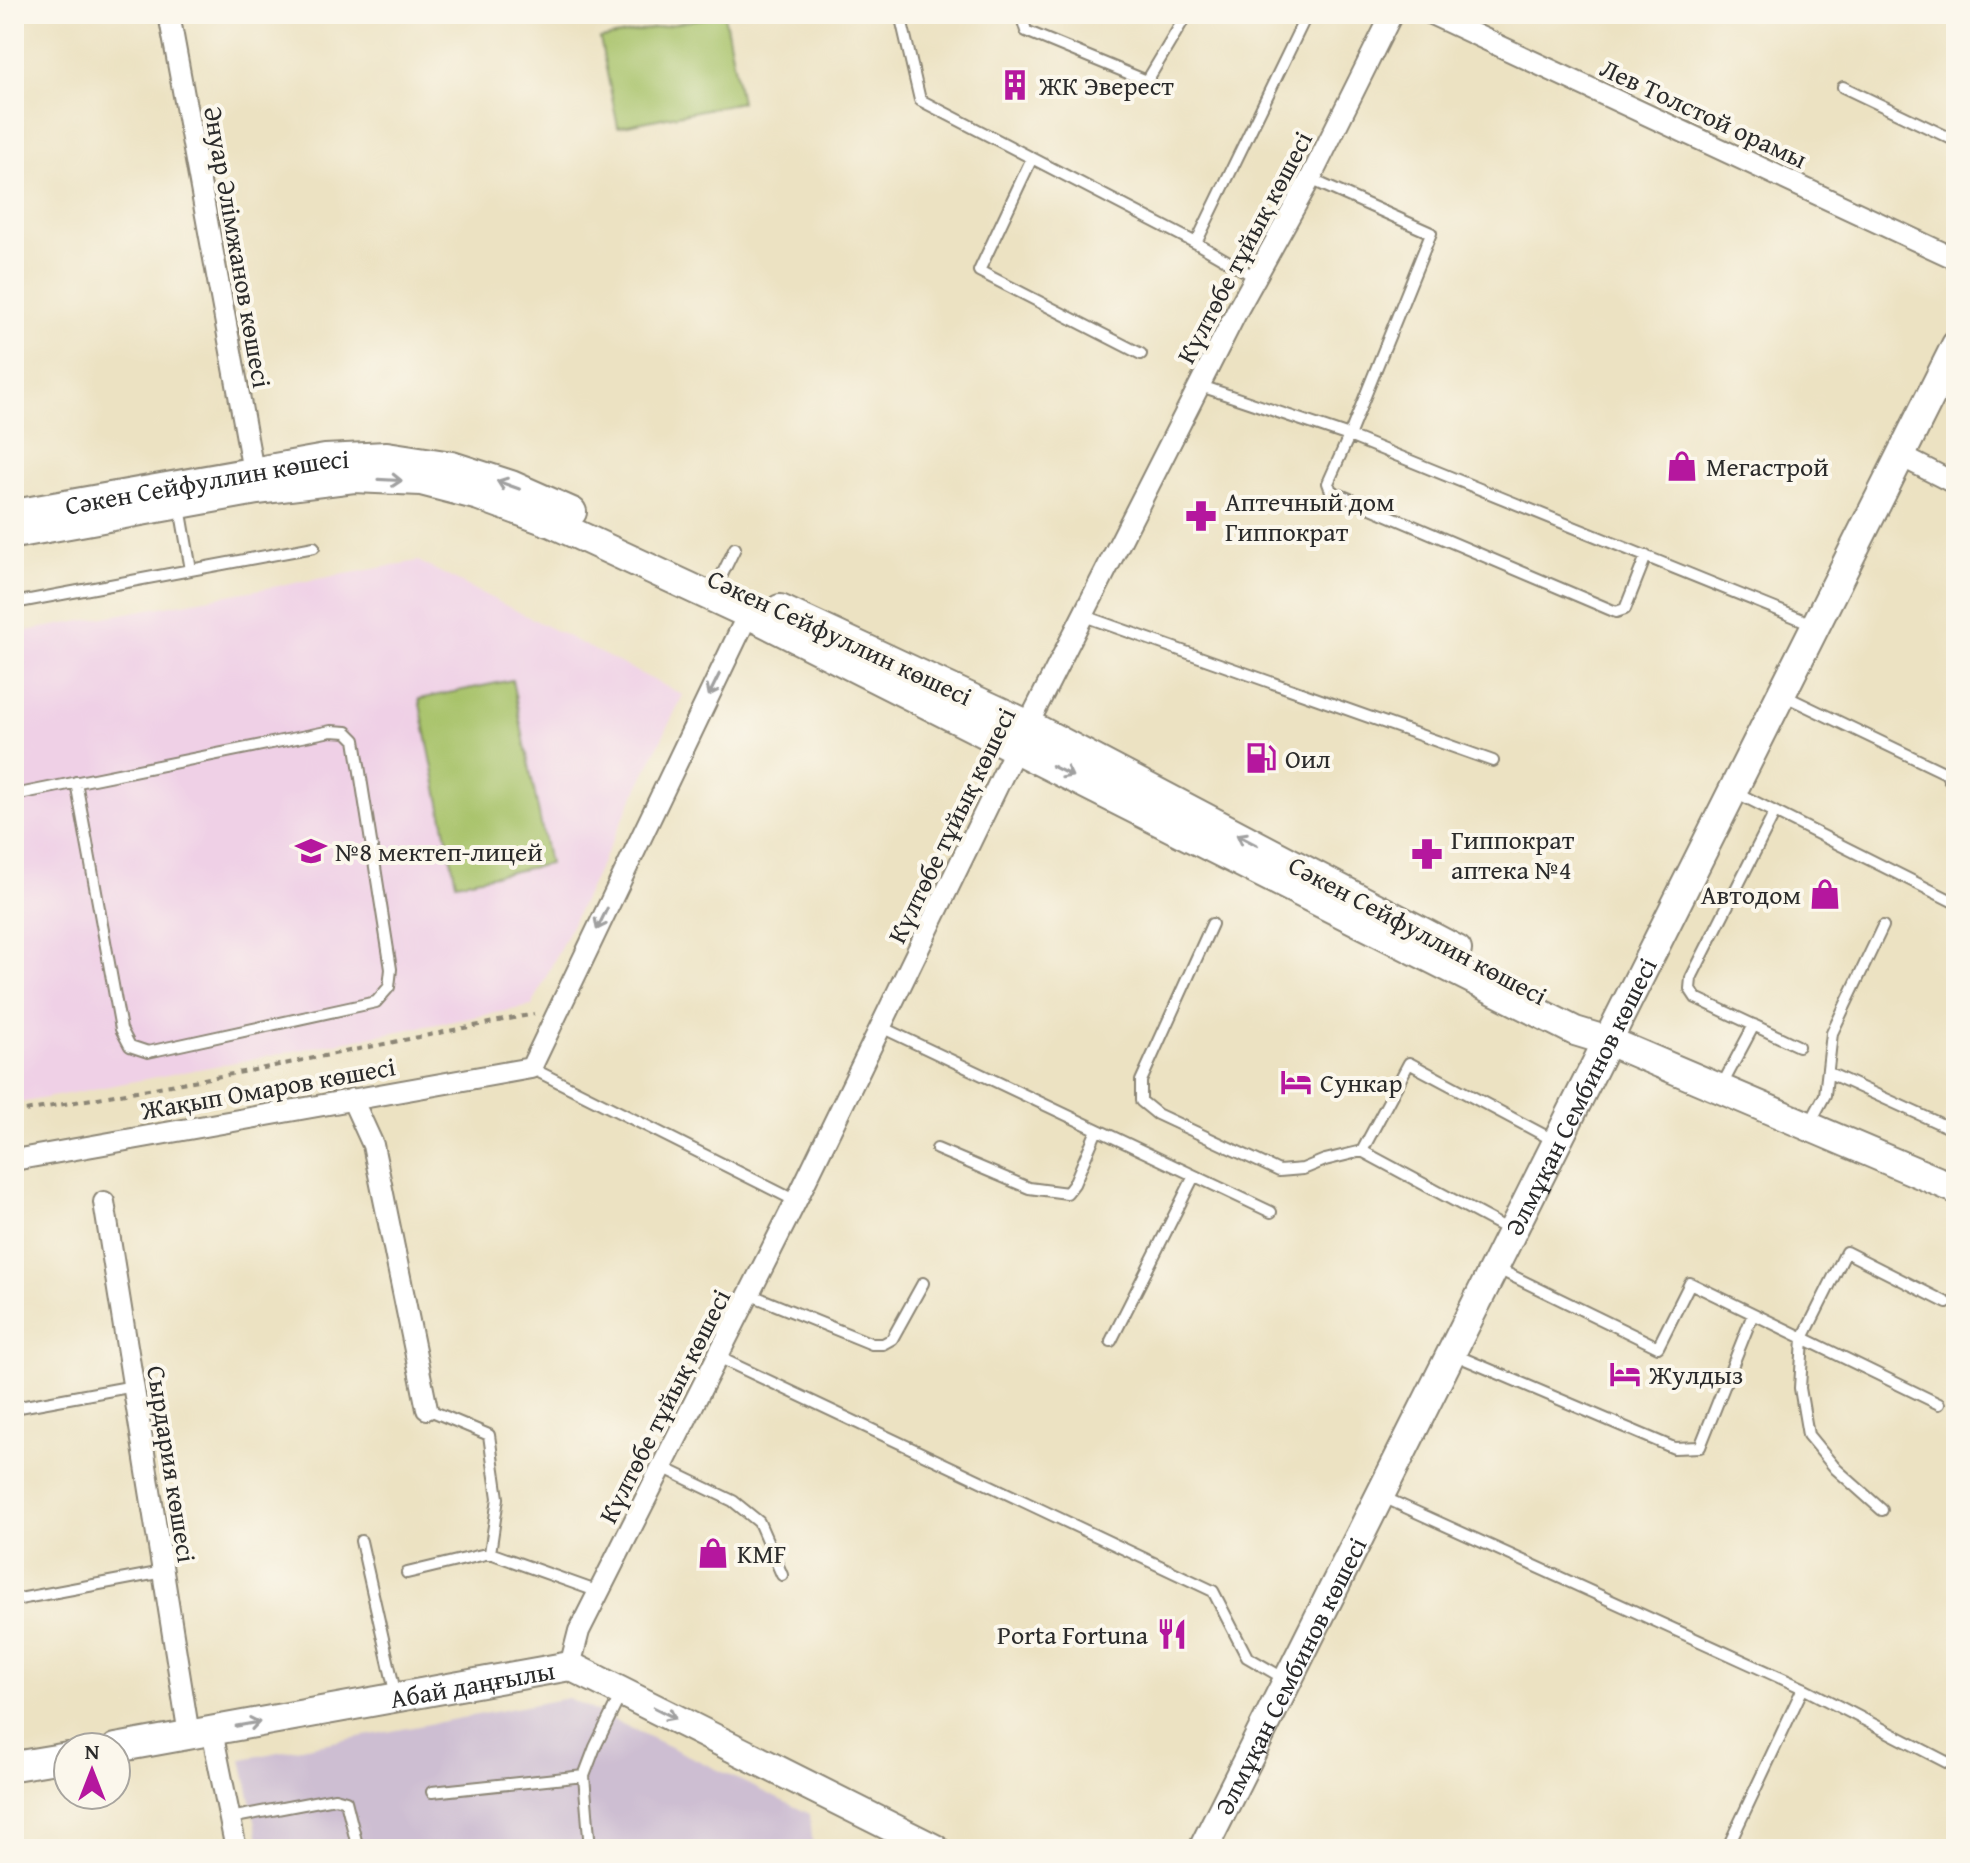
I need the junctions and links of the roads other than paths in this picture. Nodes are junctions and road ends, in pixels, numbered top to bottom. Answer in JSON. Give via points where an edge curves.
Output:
{"nodes":[{"id":1,"x":169,"y":14,"type":"edge"},
{"id":2,"x":900,"y":14,"type":"edge"},
{"id":3,"x":1021,"y":14,"type":"edge"},
{"id":4,"x":1187,"y":14,"type":"edge"},
{"id":5,"x":1307,"y":14,"type":"edge"},
{"id":6,"x":1392,"y":14,"type":"edge"},
{"id":7,"x":1431,"y":14,"type":"edge"},
{"id":8,"x":1843,"y":87,"type":"dead end"},
{"id":9,"x":1956,"y":141,"type":"edge"},
{"id":10,"x":1032,"y":158,"type":"junction"},
{"id":11,"x":1310,"y":179,"type":"junction"},
{"id":12,"x":1196,"y":243,"type":"junction"},
{"id":13,"x":1956,"y":259,"type":"edge"},
{"id":14,"x":1255,"y":277,"type":"junction"},
{"id":15,"x":1956,"y":345,"type":"edge"},
{"id":16,"x":1141,"y":354,"type":"dead end"},
{"id":17,"x":1201,"y":386,"type":"junction"},
{"id":18,"x":1349,"y":436,"type":"junction"},
{"id":19,"x":1901,"y":456,"type":"junction"},
{"id":20,"x":255,"y":480,"type":"junction"},
{"id":21,"x":1956,"y":484,"type":"edge"},
{"id":22,"x":179,"y":505,"type":"junction"},
{"id":23,"x":14,"y":514,"type":"edge"},
{"id":24,"x":14,"y":534,"type":"edge"},
{"id":25,"x":314,"y":547,"type":"dead end"},
{"id":26,"x":735,"y":548,"type":"dead end"},
{"id":27,"x":1646,"y":556,"type":"junction"},
{"id":28,"x":191,"y":570,"type":"junction"},
{"id":29,"x":719,"y":581,"type":"junction"},
{"id":30,"x":14,"y":603,"type":"edge"},
{"id":31,"x":748,"y":614,"type":"junction"},
{"id":32,"x":1084,"y":616,"type":"junction"},
{"id":33,"x":1816,"y":625,"type":"junction"},
{"id":34,"x":1781,"y":694,"type":"junction"},
{"id":35,"x":1022,"y":737,"type":"junction"},
{"id":36,"x":1493,"y":761,"type":"dead end"},
{"id":37,"x":1955,"y":775,"type":"edge"},
{"id":38,"x":76,"y":782,"type":"junction"},
{"id":39,"x":1733,"y":791,"type":"junction"},
{"id":40,"x":14,"y":795,"type":"edge"},
{"id":41,"x":1775,"y":812,"type":"junction"},
{"id":42,"x":1956,"y":903,"type":"edge"},
{"id":43,"x":1212,"y":924,"type":"dead end"},
{"id":44,"x":1883,"y":926,"type":"dead end"},
{"id":45,"x":1754,"y":1025,"type":"junction"},
{"id":46,"x":881,"y":1027,"type":"junction"},
{"id":47,"x":1608,"y":1041,"type":"junction"},
{"id":48,"x":1798,"y":1046,"type":"dead end"},
{"id":49,"x":531,"y":1068,"type":"junction"},
{"id":50,"x":1829,"y":1073,"type":"junction"},
{"id":51,"x":1720,"y":1089,"type":"junction"},
{"id":52,"x":352,"y":1099,"type":"junction"},
{"id":53,"x":1808,"y":1127,"type":"junction"},
{"id":54,"x":1097,"y":1130,"type":"junction"},
{"id":55,"x":1956,"y":1131,"type":"edge"},
{"id":56,"x":1557,"y":1142,"type":"junction"},
{"id":57,"x":937,"y":1149,"type":"dead end"},
{"id":58,"x":1362,"y":1151,"type":"junction"},
{"id":59,"x":14,"y":1160,"type":"edge"},
{"id":60,"x":1194,"y":1176,"type":"junction"},
{"id":61,"x":1956,"y":1189,"type":"edge"},
{"id":62,"x":796,"y":1201,"type":"junction"},
{"id":63,"x":104,"y":1202,"type":"dead end"},
{"id":64,"x":1271,"y":1212,"type":"dead end"},
{"id":65,"x":1512,"y":1232,"type":"junction"},
{"id":66,"x":1494,"y":1267,"type":"junction"},
{"id":67,"x":923,"y":1283,"type":"dead end"},
{"id":68,"x":749,"y":1294,"type":"junction"},
{"id":69,"x":1947,"y":1303,"type":"dead end"},
{"id":70,"x":1753,"y":1314,"type":"junction"},
{"id":71,"x":1803,"y":1338,"type":"junction"},
{"id":72,"x":1111,"y":1341,"type":"dead end"},
{"id":73,"x":1451,"y":1353,"type":"junction"},
{"id":74,"x":718,"y":1357,"type":"junction"},
{"id":75,"x":134,"y":1386,"type":"junction"},
{"id":76,"x":1939,"y":1404,"type":"dead end"},
{"id":77,"x":14,"y":1408,"type":"edge"},
{"id":78,"x":427,"y":1409,"type":"joint"},
{"id":79,"x":662,"y":1467,"type":"junction"},
{"id":80,"x":1380,"y":1496,"type":"junction"},
{"id":81,"x":1882,"y":1510,"type":"dead end"},
{"id":82,"x":361,"y":1541,"type":"dead end"},
{"id":83,"x":490,"y":1553,"type":"junction"},
{"id":84,"x":163,"y":1572,"type":"junction"},
{"id":85,"x":407,"y":1573,"type":"dead end"},
{"id":86,"x":782,"y":1575,"type":"dead end"},
{"id":87,"x":599,"y":1592,"type":"junction"},
{"id":88,"x":14,"y":1600,"type":"edge"},
{"id":89,"x":570,"y":1666,"type":"junction"},
{"id":90,"x":1288,"y":1680,"type":"junction"},
{"id":91,"x":1803,"y":1688,"type":"junction"},
{"id":92,"x":622,"y":1692,"type":"junction"},
{"id":93,"x":396,"y":1697,"type":"junction"},
{"id":94,"x":201,"y":1733,"type":"junction"},
{"id":95,"x":132,"y":1745,"type":"edge"},
{"id":96,"x":52,"y":1760,"type":"edge"},
{"id":97,"x":14,"y":1766,"type":"edge"},
{"id":98,"x":1956,"y":1767,"type":"edge"},
{"id":99,"x":584,"y":1776,"type":"junction"},
{"id":100,"x":432,"y":1792,"type":"dead end"},
{"id":101,"x":230,"y":1818,"type":"junction"},
{"id":102,"x":236,"y":1849,"type":"edge"},
{"id":103,"x":358,"y":1849,"type":"edge"},
{"id":104,"x":590,"y":1849,"type":"edge"},
{"id":105,"x":935,"y":1849,"type":"edge"},
{"id":106,"x":1203,"y":1849,"type":"edge"},
{"id":107,"x":1727,"y":1849,"type":"edge"}],
"edges":[{"from":1,"to":20,"type":"street","name":"Әнуар Әлімжанов көшесі"},
{"from":2,"to":10,"type":"lane","via":[[920,100]]},
{"from":3,"to":4,"type":"lane","via":[[1026,31],[1147,81]]},
{"from":5,"to":12,"type":"lane"},
{"from":6,"to":11,"type":"street","name":"Күлтөбе тұйық көшесі"},
{"from":7,"to":13,"type":"street","name":"Лев Толстой орамы"},
{"from":8,"to":9,"type":"lane"},
{"from":10,"to":12,"type":"lane"},
{"from":10,"to":16,"type":"lane","via":[[979,271]]},
{"from":11,"to":14,"type":"street","name":"Күлтөбе тұйық көшесі"},
{"from":11,"to":18,"type":"lane","via":[[1431,233]]},
{"from":12,"to":14,"type":"lane"},
{"from":14,"to":17,"type":"street","name":"Күлтөбе тұйық көшесі"},
{"from":15,"to":19,"type":"street","name":"Әлмұқан Сембинов көшесі"},
{"from":17,"to":18,"type":"lane"},
{"from":17,"to":32,"type":"street","name":"Күлтөбе тұйық көшесі"},
{"from":18,"to":27,"type":"lane"},
{"from":18,"to":27,"type":"lane","via":[[1328,483],[1331,491],[1616,612],[1625,609]]},
{"from":19,"to":21,"type":"street"},
{"from":19,"to":33,"type":"street","name":"Әлмұқан Сембинов көшесі"},
{"from":20,"to":22,"type":"street","name":"Сәкен Сейфуллин көшесі"},
{"from":20,"to":23,"type":"street","name":"Сәкен Сейфуллин көшесі"},
{"from":29,"to":20,"type":"street","name":"Сәкен Сейфуллин көшесі","one_way":true,"via":[[511,485],[452,466],[387,456],[325,459]]},
{"from":20,"to":31,"type":"street","name":"Сәкен Сейфуллин көшесі","one_way":true,"via":[[421,481],[479,496],[552,523]]},
{"from":22,"to":24,"type":"street","name":"Сәкен Сейфуллин көшесі"},
{"from":22,"to":28,"type":"lane"},
{"from":25,"to":28,"type":"lane"},
{"from":26,"to":29,"type":"lane"},
{"from":27,"to":33,"type":"lane"},
{"from":28,"to":30,"type":"lane"},
{"from":29,"to":35,"type":"street","name":"Сәкен Сейфуллин көшесі"},
{"from":31,"to":35,"type":"street","name":"Сәкен Сейфуллин көшесі"},
{"from":31,"to":49,"type":"street","one_way":true},
{"from":32,"to":35,"type":"street","name":"Күлтөбе тұйық көшесі"},
{"from":32,"to":36,"type":"lane"},
{"from":33,"to":34,"type":"street","name":"Әлмұқан Сембинов көшесі"},
{"from":34,"to":37,"type":"lane"},
{"from":34,"to":39,"type":"street","name":"Әлмұқан Сембинов көшесі"},
{"from":35,"to":46,"type":"street","name":"Күлтөбе тұйық көшесі"},
{"from":35,"to":47,"type":"street","name":"Сәкен Сейфуллин көшесі","via":[[1575,1031]]},
{"from":38,"to":38,"type":"lane","via":[[347,732],[355,740],[391,969],[389,987],[376,1002],[148,1052],[130,1046],[121,1029]]},
{"from":38,"to":40,"type":"lane"},
{"from":39,"to":41,"type":"lane"},
{"from":39,"to":47,"type":"street","name":"Әлмұқан Сембинов көшесі"},
{"from":41,"to":42,"type":"lane"},
{"from":41,"to":45,"type":"lane","via":[[1690,984],[1696,998]]},
{"from":43,"to":58,"type":"lane","via":[[1141,1081],[1141,1101],[1157,1114],[1279,1171]]},
{"from":44,"to":50,"type":"lane","via":[[1832,1033]]},
{"from":45,"to":48,"type":"lane"},
{"from":45,"to":51,"type":"lane"},
{"from":46,"to":54,"type":"lane"},
{"from":46,"to":62,"type":"street","name":"Күлтөбе тұйық көшесі"},
{"from":47,"to":51,"type":"street","name":"Сәкен Сейфуллин көшесі"},
{"from":47,"to":56,"type":"street","name":"Әлмұқан Сембинов көшесі"},
{"from":49,"to":52,"type":"street","name":"Жақып Омаров көшесі"},
{"from":49,"to":62,"type":"lane"},
{"from":50,"to":53,"type":"lane","via":[[1825,1095]]},
{"from":50,"to":55,"type":"lane"},
{"from":51,"to":53,"type":"street","name":"Сәкен Сейфуллин көшесі"},
{"from":52,"to":59,"type":"street","name":"Жақып Омаров көшесі"},
{"from":52,"to":78,"type":"street","via":[[373,1145]]},
{"from":53,"to":61,"type":"street","name":"Сәкен Сейфуллин көшесі"},
{"from":54,"to":57,"type":"lane","via":[[1067,1193],[1029,1188]]},
{"from":54,"to":60,"type":"lane"},
{"from":56,"to":58,"type":"lane","via":[[1409,1063]]},
{"from":56,"to":65,"type":"street","name":"Әлмұқан Сембинов көшесі"},
{"from":58,"to":65,"type":"lane"},
{"from":60,"to":64,"type":"lane"},
{"from":60,"to":72,"type":"lane"},
{"from":62,"to":68,"type":"street","name":"Күлтөбе тұйық көшесі"},
{"from":63,"to":75,"type":"street","name":"Сырдария көшесі"},
{"from":65,"to":66,"type":"street","name":"Әлмұқан Сембинов көшесі"},
{"from":66,"to":70,"type":"lane","via":[[1658,1347],[1690,1283]]},
{"from":66,"to":73,"type":"street","name":"Әлмұқан Сембинов көшесі"},
{"from":67,"to":68,"type":"lane","via":[[892,1339],[883,1344],[839,1332]]},
{"from":68,"to":74,"type":"street","name":"Күлтөбе тұйық көшесі"},
{"from":69,"to":71,"type":"lane","via":[[1846,1252]]},
{"from":70,"to":71,"type":"lane"},
{"from":70,"to":73,"type":"lane","via":[[1700,1447],[1674,1448]]},
{"from":71,"to":76,"type":"lane"},
{"from":71,"to":81,"type":"lane","via":[[1800,1388],[1808,1435]]},
{"from":73,"to":80,"type":"street","name":"Әлмұқан Сембинов көшесі"},
{"from":74,"to":79,"type":"street","name":"Күлтөбе тұйық көшесі"},
{"from":74,"to":90,"type":"lane","via":[[1213,1591],[1247,1657]]},
{"from":75,"to":77,"type":"lane"},
{"from":75,"to":84,"type":"street","name":"Сырдария көшесі"},
{"from":78,"to":83,"type":"lane","via":[[489,1435],[498,1498]]},
{"from":79,"to":86,"type":"lane","via":[[733,1501],[759,1522]]},
{"from":79,"to":87,"type":"street","name":"Күлтөбе тұйық көшесі"},
{"from":80,"to":90,"type":"street","name":"Әлмұқан Сембинов көшесі"},
{"from":80,"to":91,"type":"lane"},
{"from":82,"to":93,"type":"lane"},
{"from":83,"to":85,"type":"lane"},
{"from":83,"to":87,"type":"lane"},
{"from":84,"to":88,"type":"lane"},
{"from":84,"to":94,"type":"street","name":"Сырдария көшесі"},
{"from":87,"to":89,"type":"street","name":"Күлтөбе тұйық көшесі","via":[[579,1631]]},
{"from":89,"to":92,"type":"street","name":"Абай даңғылы"},
{"from":89,"to":93,"type":"street","name":"Абай даңғылы"},
{"from":90,"to":106,"type":"street","name":"Әлмұқан Сембинов көшесі"},
{"from":91,"to":98,"type":"lane"},
{"from":91,"to":107,"type":"lane"},
{"from":92,"to":99,"type":"lane"},
{"from":92,"to":105,"type":"street","name":"Абай даңғылы","one_way":true},
{"from":94,"to":93,"type":"street","name":"Абай даңғылы","one_way":true},
{"from":94,"to":95,"type":"street","name":"Абай даңғылы"},
{"from":94,"to":101,"type":"street","name":"Сырдария көшесі"},
{"from":96,"to":97,"type":"street"},
{"from":99,"to":100,"type":"lane"},
{"from":99,"to":104,"type":"lane"},
{"from":101,"to":102,"type":"street","name":"Сырдария көшесі"},
{"from":101,"to":103,"type":"lane","via":[[335,1798],[346,1801]]}]}
